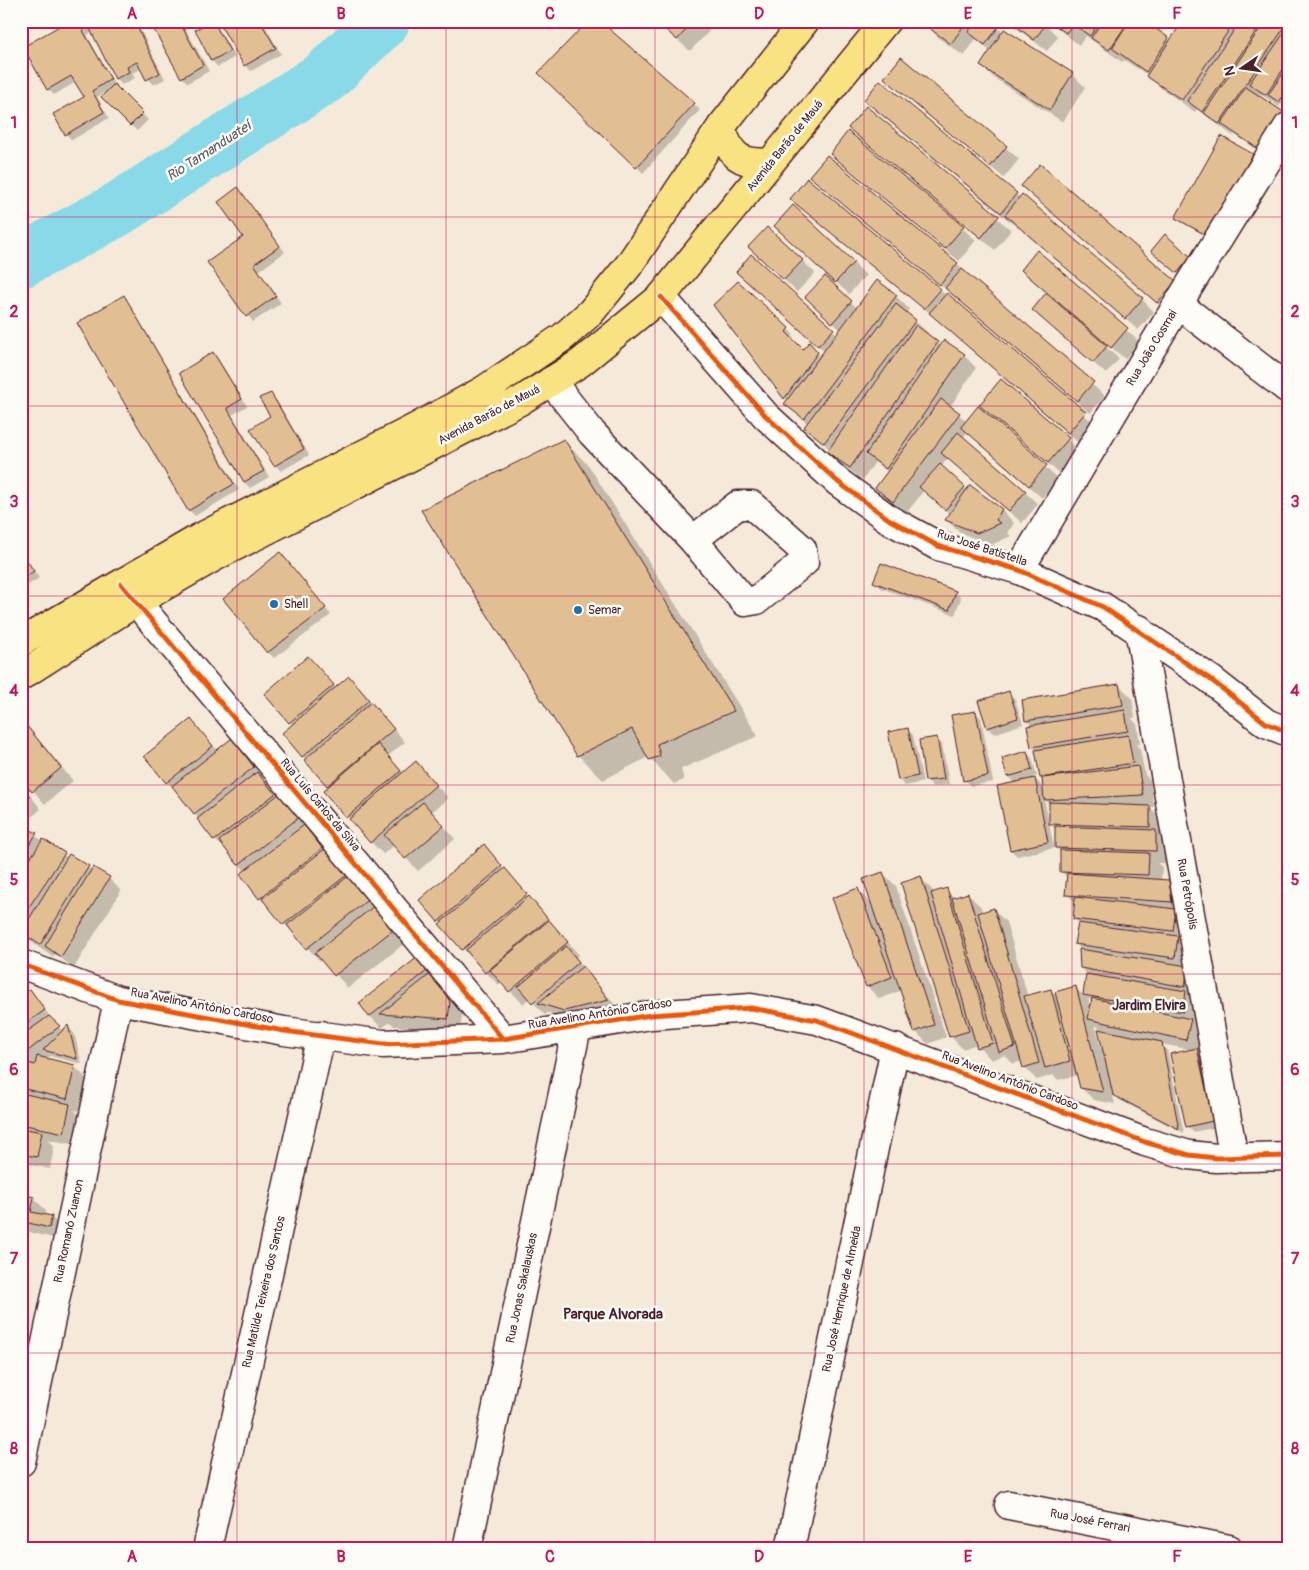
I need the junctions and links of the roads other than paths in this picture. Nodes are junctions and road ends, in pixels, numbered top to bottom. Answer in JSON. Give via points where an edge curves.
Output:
{"nodes":[{"id":1,"x":805,"y":21,"type":"edge"},
{"id":2,"x":886,"y":21,"type":"edge"},
{"id":3,"x":721,"y":127,"type":"junction"},
{"id":4,"x":1288,"y":127,"type":"edge"},
{"id":5,"x":771,"y":162,"type":"junction"},
{"id":6,"x":661,"y":297,"type":"junction"},
{"id":7,"x":1178,"y":304,"type":"junction"},
{"id":8,"x":552,"y":381,"type":"junction"},
{"id":9,"x":1288,"y":389,"type":"edge"},
{"id":10,"x":693,"y":540,"type":"dead end"},
{"id":11,"x":1019,"y":570,"type":"junction"},
{"id":12,"x":129,"y":593,"type":"junction"},
{"id":13,"x":1140,"y":629,"type":"junction"},
{"id":14,"x":21,"y":642,"type":"edge"},
{"id":15,"x":21,"y":676,"type":"edge"},
{"id":16,"x":1288,"y":732,"type":"edge"},
{"id":17,"x":21,"y":964,"type":"edge"},
{"id":18,"x":118,"y":1000,"type":"junction"},
{"id":19,"x":577,"y":1027,"type":"junction"},
{"id":20,"x":321,"y":1035,"type":"junction"},
{"id":21,"x":503,"y":1039,"type":"junction"},
{"id":22,"x":895,"y":1048,"type":"junction"},
{"id":23,"x":1288,"y":1156,"type":"edge"},
{"id":24,"x":1234,"y":1159,"type":"junction"},
{"id":25,"x":21,"y":1462,"type":"edge"},
{"id":26,"x":1009,"y":1505,"type":"dead end"},
{"id":27,"x":207,"y":1549,"type":"edge"},
{"id":28,"x":467,"y":1549,"type":"edge"},
{"id":29,"x":790,"y":1549,"type":"edge"},
{"id":30,"x":1229,"y":1549,"type":"edge"}],
"edges":[{"from":1,"to":3,"type":"main road","name":"Avenida Barão de Mauá"},
{"from":2,"to":5,"type":"main road","name":"Avenida Barão de Mauá"},
{"from":3,"to":5,"type":"main road","via":[[728,148],[744,161]]},
{"from":3,"to":12,"type":"main road","name":"Avenida Barão de Mauá","via":[[629,265],[591,312],[563,337],[476,395],[201,537]]},
{"from":4,"to":7,"type":"street","name":"Rua João Cosmai"},
{"from":5,"to":6,"type":"main road","name":"Avenida Barão de Mauá"},
{"from":6,"to":8,"type":"main road","name":"Avenida Barão de Mauá"},
{"from":6,"to":11,"type":"street","name":"Rua José Batistella","via":[[766,416],[838,482],[890,520],[938,546]]},
{"from":7,"to":9,"type":"street"},
{"from":7,"to":11,"type":"street","name":"Rua João Cosmai"},
{"from":8,"to":10,"type":"street","via":[[592,433]]},
{"from":8,"to":12,"type":"main road","name":"Avenida Barão de Mauá","via":[[520,401],[216,556]]},
{"from":11,"to":13,"type":"street","name":"Rua José Batistella","via":[[1103,607]]},
{"from":12,"to":14,"type":"main road","name":"Avenida Barão de Mauá"},
{"from":12,"to":15,"type":"main road","name":"Avenida Barão de Mauá"},
{"from":12,"to":21,"type":"street","name":"Rua Luís Carlos da Silva"},
{"from":13,"to":16,"type":"street","name":"Rua José Batistella","via":[[1266,723]]},
{"from":13,"to":24,"type":"street","name":"Rua Petrópolis"},
{"from":17,"to":18,"type":"street","name":"Rua Avelino Antônio Cardoso"},
{"from":18,"to":20,"type":"street","name":"Rua Avelino Antônio Cardoso"},
{"from":18,"to":25,"type":"street","name":"Rua Romanó Zuanon"},
{"from":19,"to":21,"type":"street","name":"Rua Avelino Antônio Cardoso"},
{"from":19,"to":22,"type":"street","name":"Rua Avelino Antônio Cardoso","via":[[650,1015],[751,1008],[817,1020]]},
{"from":19,"to":28,"type":"street","name":"Rua Jonas Sakalauskas"},
{"from":20,"to":21,"type":"street","name":"Rua Avelino Antônio Cardoso","via":[[383,1044]]},
{"from":20,"to":27,"type":"street","name":"Rua Matilde Teixeira dos Santos"},
{"from":22,"to":24,"type":"street","name":"Rua Avelino Antônio Cardoso","via":[[1146,1142],[1189,1155]]},
{"from":22,"to":29,"type":"street","name":"Rua José Henrique de Almeida"},
{"from":23,"to":24,"type":"street","name":"Rua Avelino Antônio Cardoso"},
{"from":26,"to":30,"type":"street","name":"Rua José Ferrari"}]}
